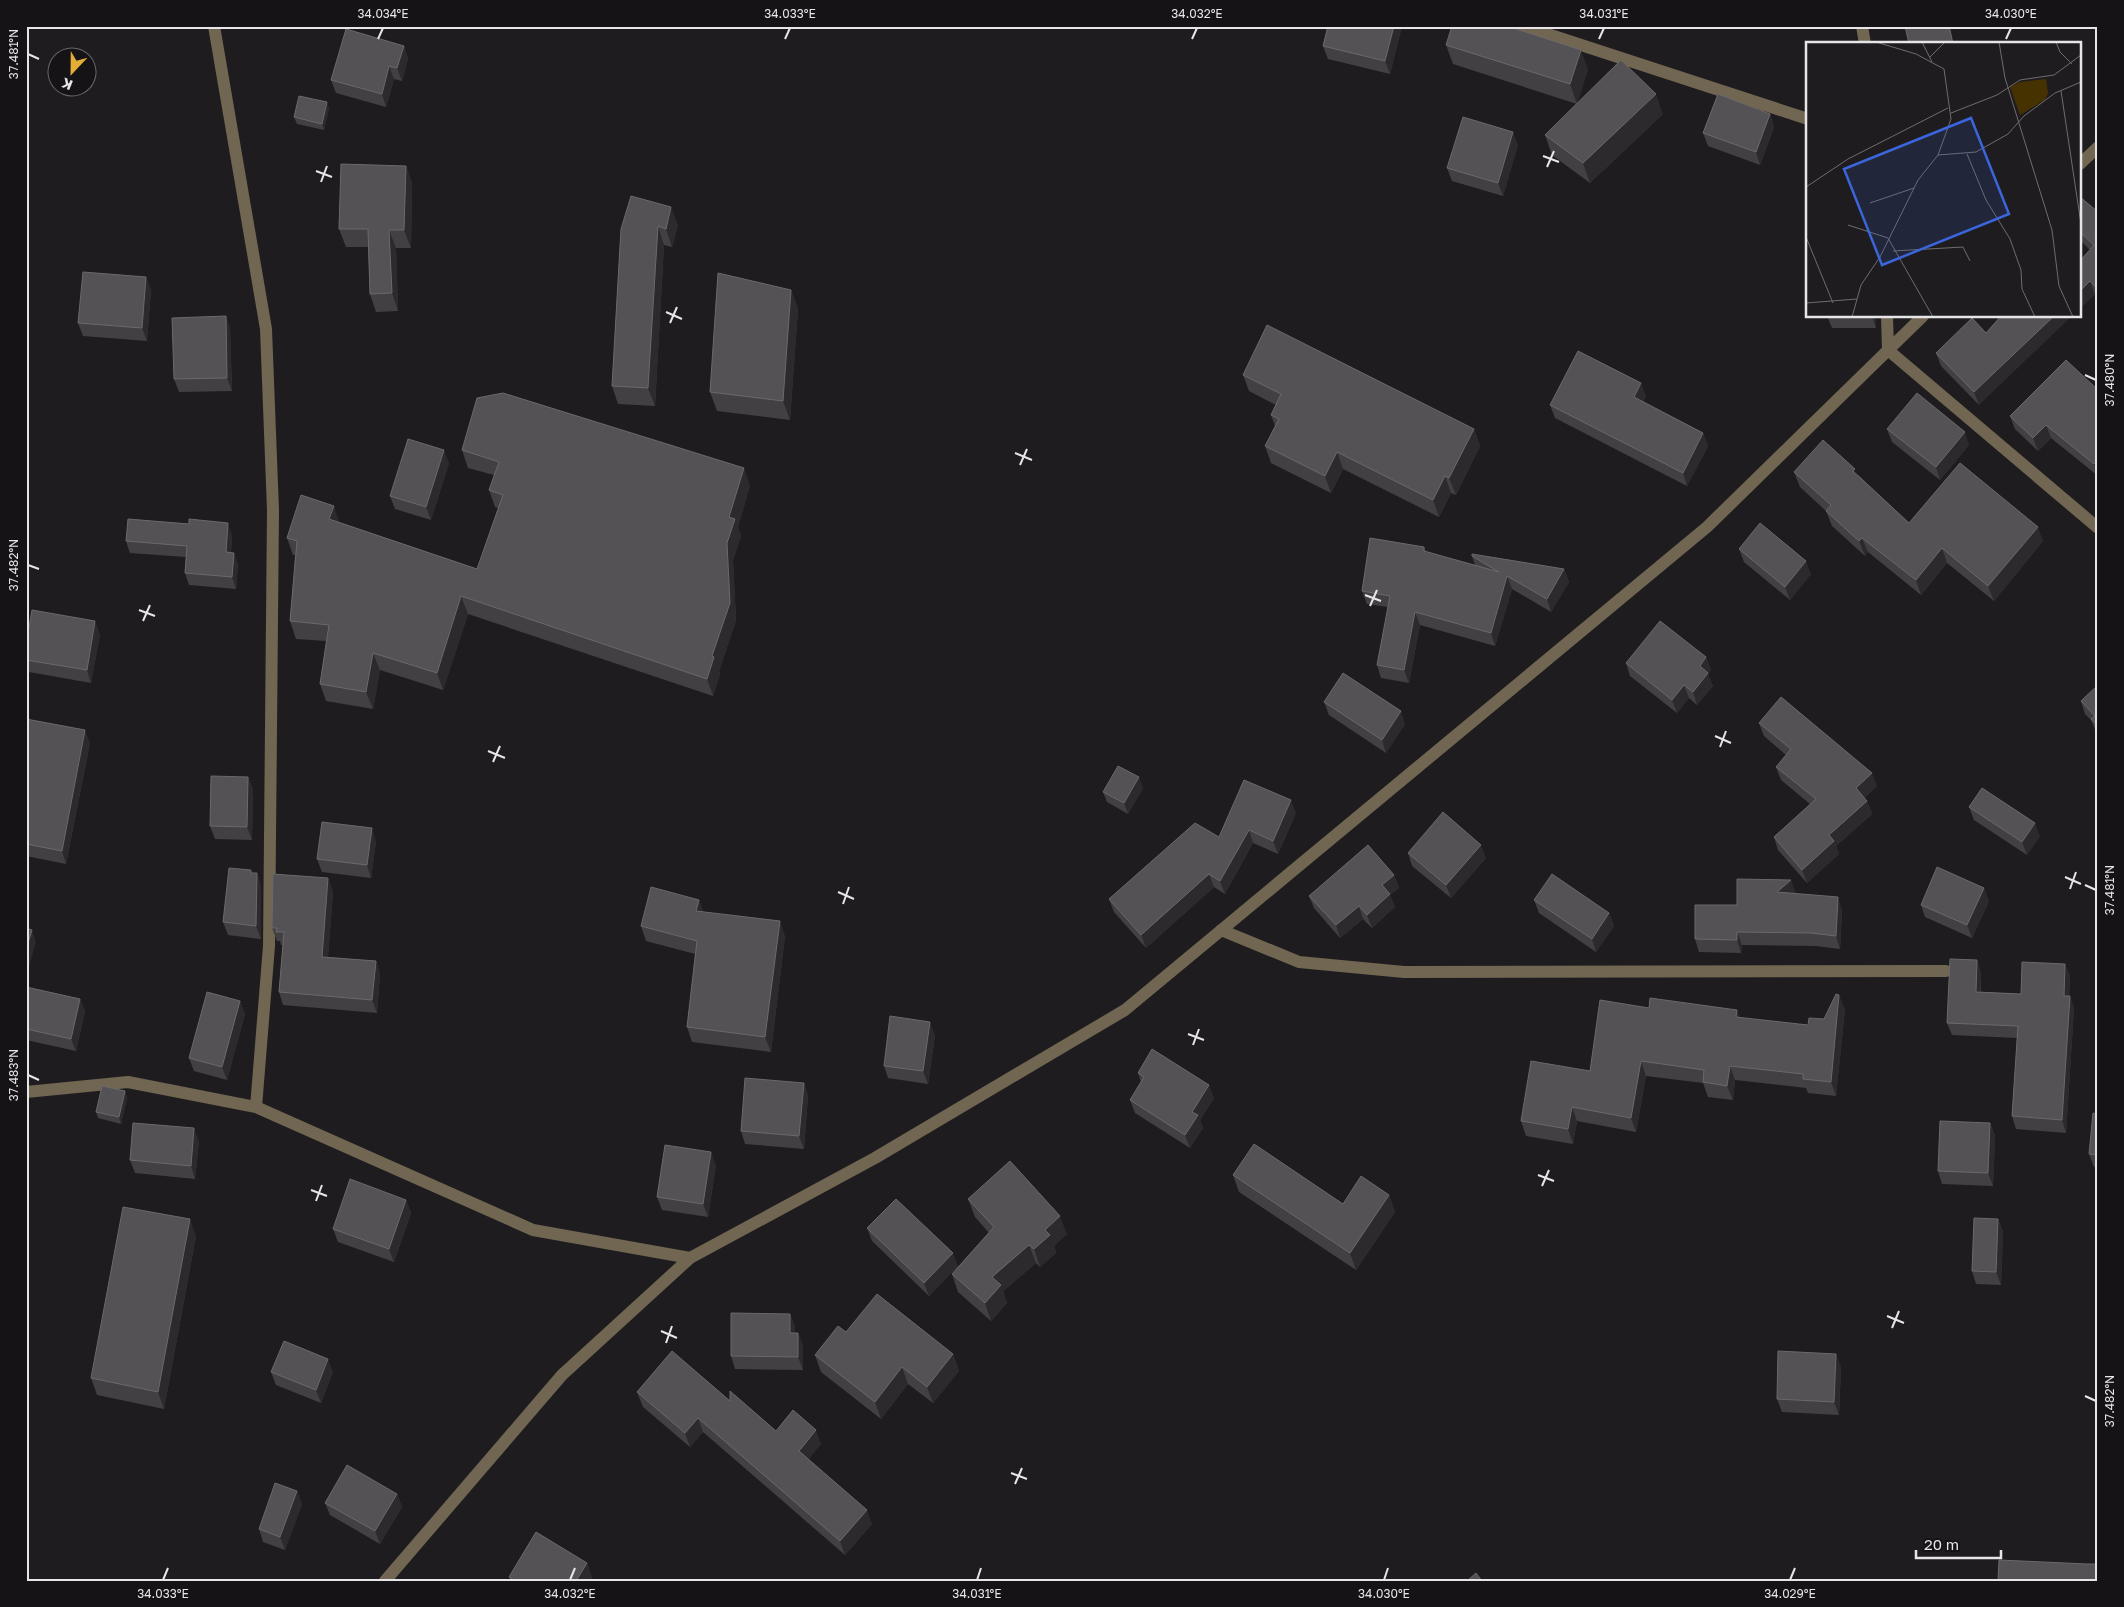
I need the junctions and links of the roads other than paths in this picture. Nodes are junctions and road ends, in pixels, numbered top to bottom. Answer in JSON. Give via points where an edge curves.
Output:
{"nodes":[{"id":1,"x":214,"y":26,"type":"edge"},
{"id":2,"x":1523,"y":26,"type":"edge"},
{"id":3,"x":1862,"y":26,"type":"edge"},
{"id":4,"x":1864,"y":42,"type":"edge"},
{"id":5,"x":1806,"y":118,"type":"edge"},
{"id":6,"x":2098,"y":147,"type":"edge"},
{"id":7,"x":2082,"y":162,"type":"edge"},
{"id":8,"x":1887,"y":318,"type":"edge"},
{"id":9,"x":1921,"y":318,"type":"edge"},
{"id":10,"x":1888,"y":350,"type":"junction"},
{"id":11,"x":2098,"y":528,"type":"edge"},
{"id":12,"x":1221,"y":930,"type":"junction"},
{"id":13,"x":1946,"y":971,"type":"dead end"},
{"id":14,"x":26,"y":1092,"type":"edge"},
{"id":15,"x":256,"y":1108,"type":"junction"},
{"id":16,"x":690,"y":1258,"type":"junction"},
{"id":17,"x":384,"y":1581,"type":"edge"}],
"edges":[{"from":1,"to":15,"type":"street","via":[[266,329],[273,510],[269,946]]},
{"from":2,"to":5,"type":"street"},
{"from":3,"to":4,"type":"street"},
{"from":6,"to":7,"type":"street"},
{"from":8,"to":10,"type":"street"},
{"from":9,"to":10,"type":"street"},
{"from":10,"to":11,"type":"street"},
{"from":10,"to":12,"type":"street","via":[[1706,527]]},
{"from":12,"to":13,"type":"street","via":[[1299,962],[1404,972]]},
{"from":12,"to":16,"type":"street","via":[[1125,1010],[875,1158]]},
{"from":14,"to":15,"type":"street","via":[[128,1082]]},
{"from":15,"to":16,"type":"street","via":[[533,1230]]},
{"from":16,"to":17,"type":"street","via":[[562,1375]]}]}
